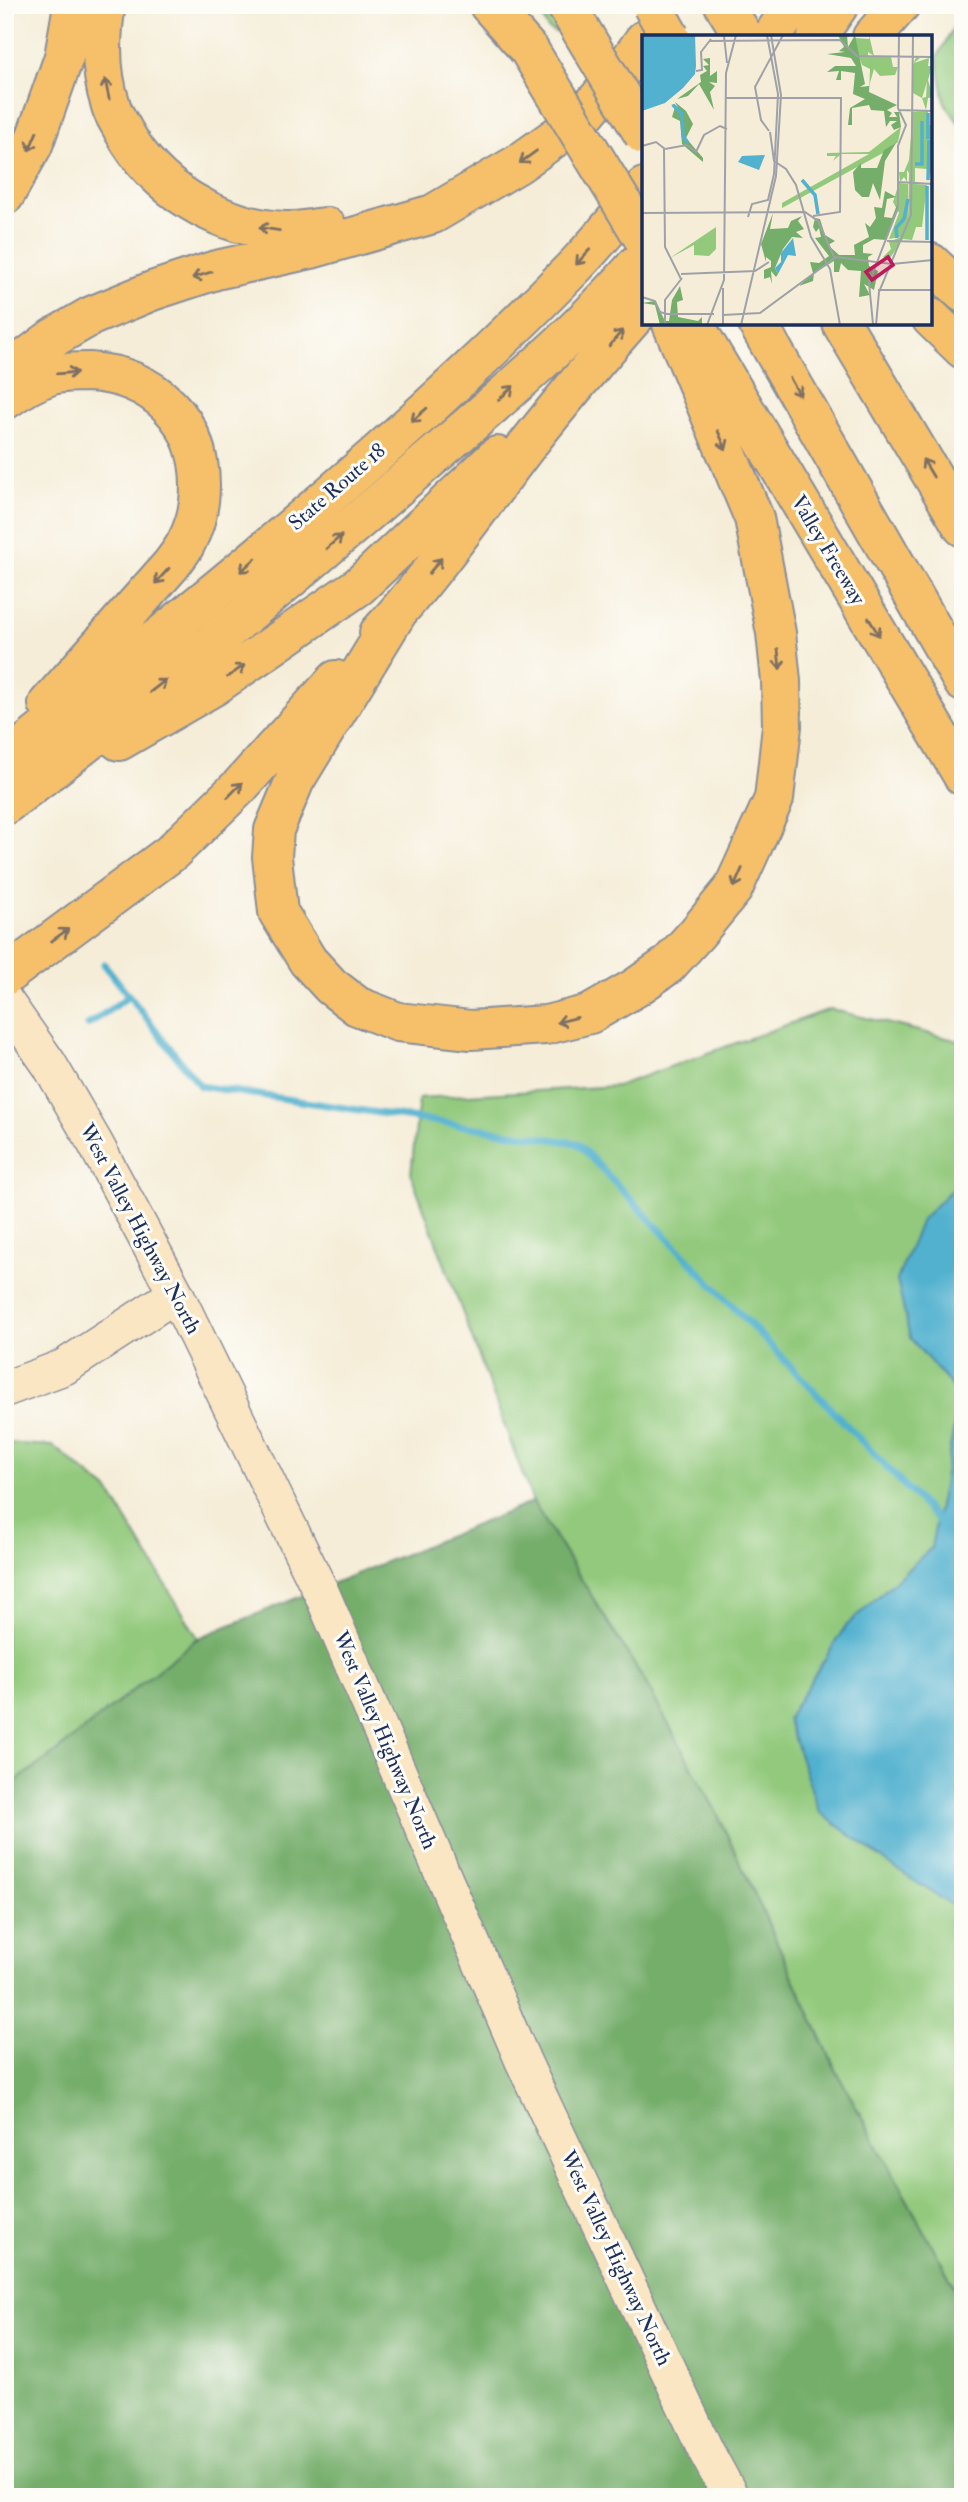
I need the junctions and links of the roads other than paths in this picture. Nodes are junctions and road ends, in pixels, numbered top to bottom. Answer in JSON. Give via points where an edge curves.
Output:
{"nodes":[{"id":1,"x":74,"y":5,"type":"edge"},
{"id":2,"x":106,"y":5,"type":"edge"},
{"id":3,"x":489,"y":5,"type":"edge"},
{"id":4,"x":504,"y":5,"type":"edge"},
{"id":5,"x":566,"y":5,"type":"edge"},
{"id":6,"x":652,"y":5,"type":"edge"},
{"id":7,"x":669,"y":5,"type":"edge"},
{"id":8,"x":793,"y":5,"type":"edge"},
{"id":9,"x":839,"y":5,"type":"edge"},
{"id":10,"x":884,"y":5,"type":"edge"},
{"id":11,"x":900,"y":5,"type":"edge"},
{"id":12,"x":647,"y":35,"type":"edge"},
{"id":13,"x":669,"y":35,"type":"edge"},
{"id":14,"x":773,"y":35,"type":"edge"},
{"id":15,"x":818,"y":35,"type":"edge"},
{"id":16,"x":864,"y":35,"type":"edge"},
{"id":17,"x":874,"y":35,"type":"edge"},
{"id":18,"x":642,"y":42,"type":"edge"},
{"id":19,"x":528,"y":50,"type":"junction"},
{"id":20,"x":642,"y":132,"type":"edge"},
{"id":21,"x":633,"y":194,"type":"edge"},
{"id":22,"x":5,"y":195,"type":"edge"},
{"id":23,"x":433,"y":214,"type":"junction"},
{"id":24,"x":642,"y":231,"type":"edge"},
{"id":25,"x":642,"y":245,"type":"edge"},
{"id":26,"x":642,"y":258,"type":"edge"},
{"id":27,"x":933,"y":265,"type":"edge"},
{"id":28,"x":963,"y":293,"type":"edge"},
{"id":29,"x":642,"y":308,"type":"edge"},
{"id":30,"x":933,"y":320,"type":"edge"},
{"id":31,"x":673,"y":326,"type":"edge"},
{"id":32,"x":694,"y":326,"type":"edge"},
{"id":33,"x":759,"y":326,"type":"edge"},
{"id":34,"x":843,"y":326,"type":"edge"},
{"id":35,"x":963,"y":349,"type":"edge"},
{"id":36,"x":704,"y":368,"type":"junction"},
{"id":37,"x":588,"y":370,"type":"junction"},
{"id":38,"x":5,"y":374,"type":"edge"},
{"id":39,"x":5,"y":400,"type":"edge"},
{"id":40,"x":963,"y":527,"type":"edge"},
{"id":41,"x":397,"y":613,"type":"junction"},
{"id":42,"x":963,"y":681,"type":"edge"},
{"id":43,"x":5,"y":751,"type":"edge"},
{"id":44,"x":5,"y":761,"type":"edge"},
{"id":45,"x":47,"y":774,"type":"junction"},
{"id":46,"x":963,"y":776,"type":"edge"},
{"id":47,"x":5,"y":805,"type":"edge"},
{"id":48,"x":5,"y":976,"type":"edge"},
{"id":49,"x":5,"y":1001,"type":"edge"},
{"id":50,"x":176,"y":1294,"type":"junction"},
{"id":51,"x":5,"y":1389,"type":"edge"},
{"id":52,"x":732,"y":2497,"type":"edge"}],
"edges":[{"from":1,"to":22,"type":"highway","one_way":true,"via":[[64,57],[37,132]]},
{"from":23,"to":2,"type":"highway","one_way":true,"via":[[286,232],[250,226],[204,210],[158,178],[132,146],[111,107],[100,36]]},
{"from":3,"to":19,"type":"highway"},
{"from":4,"to":19,"type":"highway"},
{"from":5,"to":20,"type":"highway","bridge":true},
{"from":6,"to":13,"type":"highway","bridge":true},
{"from":7,"to":12,"type":"highway"},
{"from":8,"to":14,"type":"highway"},
{"from":9,"to":15,"type":"highway"},
{"from":10,"to":16,"type":"highway"},
{"from":11,"to":17,"type":"highway"},
{"from":18,"to":23,"type":"highway","one_way":true,"via":[[581,119],[519,164]]},
{"from":19,"to":21,"type":"highway","bridge":true},
{"from":21,"to":24,"type":"highway","bridge":true},
{"from":21,"to":25,"type":"highway","bridge":true},
{"from":21,"to":44,"type":"highway","name":"State Route 18","one_way":true,"via":[[579,262],[441,396],[233,578]]},
{"from":23,"to":38,"type":"highway","one_way":true,"via":[[152,291],[91,316]]},
{"from":45,"to":26,"type":"highway","name":"State Route 18","one_way":true,"via":[[267,600],[486,411],[613,293]]},
{"from":27,"to":28,"type":"highway"},
{"from":37,"to":29,"type":"highway","one_way":true},
{"from":30,"to":35,"type":"highway"},
{"from":31,"to":36,"type":"highway"},
{"from":32,"to":36,"type":"highway","name":"Valley Freeway"},
{"from":33,"to":42,"type":"highway","one_way":true},
{"from":40,"to":34,"type":"highway","one_way":true},
{"from":36,"to":41,"type":"highway","one_way":true,"via":[[754,518],[776,633],[782,726],[774,799],[733,889],[697,933],[668,965],[590,1014],[546,1025],[471,1030],[398,1022],[357,1006],[331,985],[308,961],[278,912],[274,830],[295,780]]},
{"from":36,"to":46,"type":"highway","name":"Valley Freeway","one_way":true},
{"from":41,"to":37,"type":"highway","one_way":true},
{"from":45,"to":37,"type":"highway","one_way":true,"via":[[130,736],[214,686],[359,586]]},
{"from":39,"to":43,"type":"highway","one_way":true,"via":[[53,374],[111,373],[138,383],[181,419],[200,469],[195,522],[171,565]]},
{"from":48,"to":41,"type":"highway","one_way":true,"via":[[171,853],[240,786]]},
{"from":45,"to":47,"type":"highway","name":"State Route 18"},
{"from":49,"to":50,"type":"main road","name":"West Valley Highway North","via":[[49,1064]]},
{"from":50,"to":51,"type":"main road","via":[[64,1367]]},
{"from":50,"to":52,"type":"main road","name":"West Valley Highway North","via":[[322,1594],[523,2061],[707,2453]]}]}
